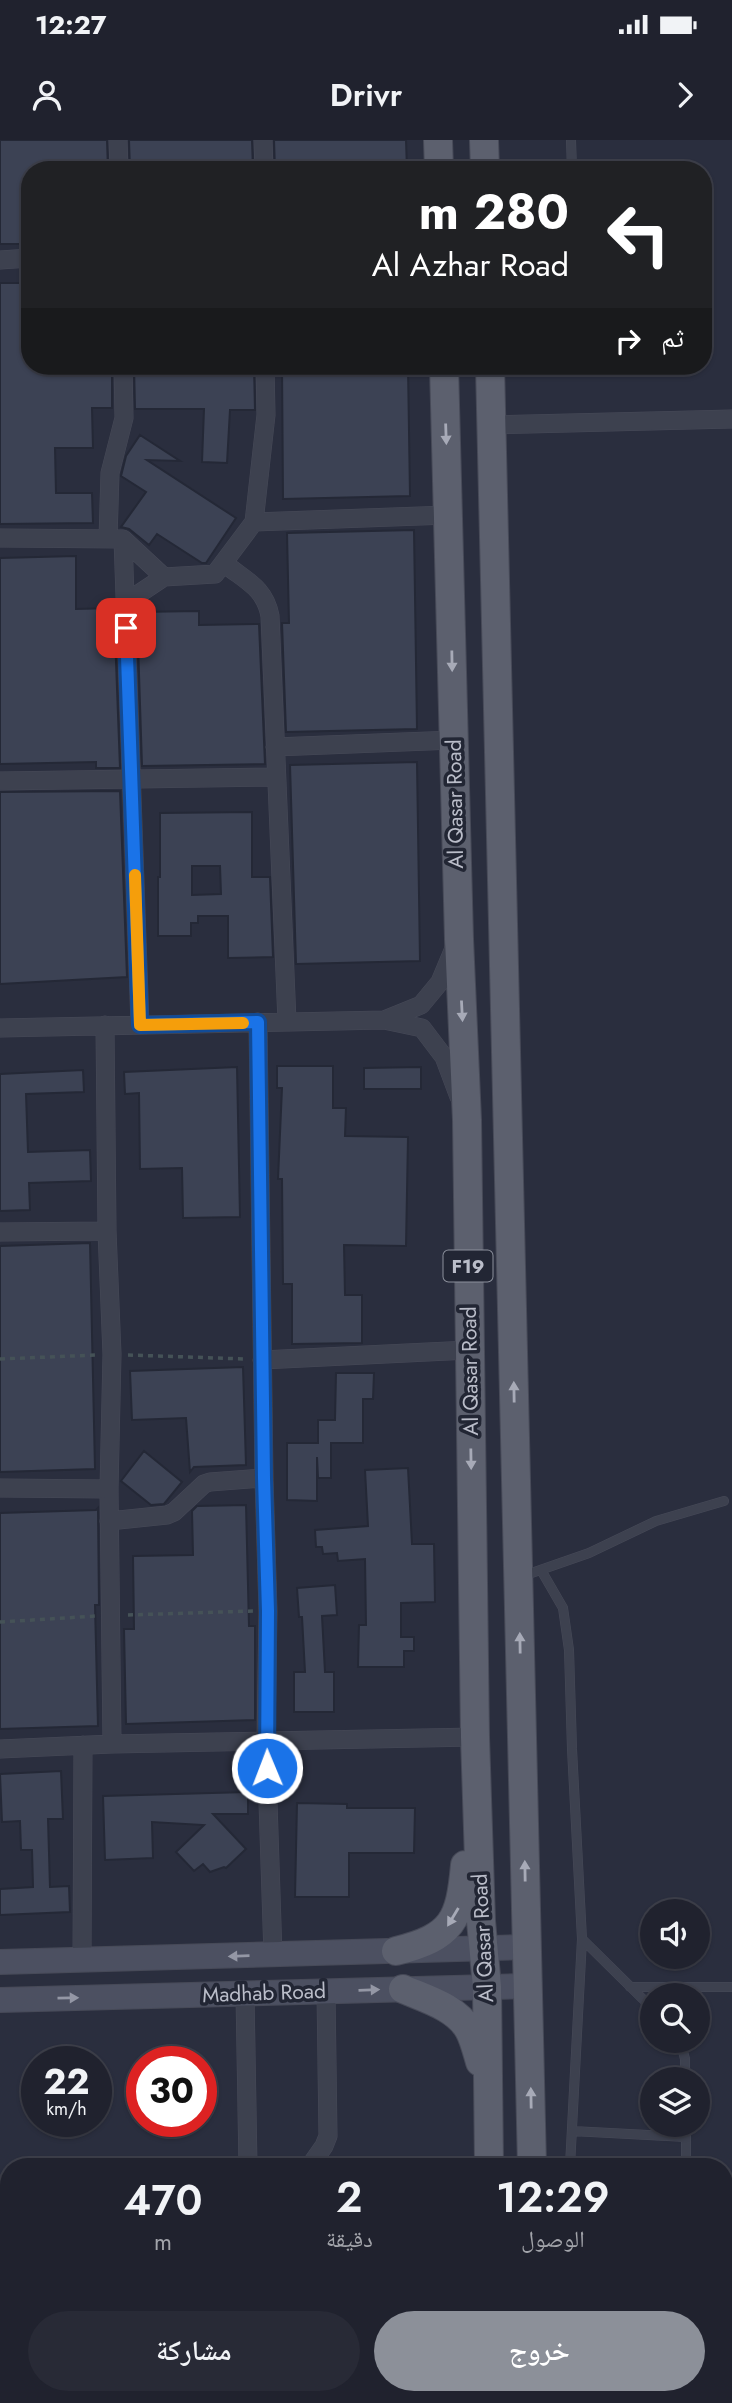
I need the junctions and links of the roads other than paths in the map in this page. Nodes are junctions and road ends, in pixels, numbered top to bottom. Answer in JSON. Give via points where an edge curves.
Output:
{"nodes":[{"id":1,"x":118,"y":140,"type":"edge"},
{"id":2,"x":263,"y":140,"type":"edge"},
{"id":3,"x":438,"y":140,"type":"edge"},
{"id":4,"x":484,"y":140,"type":"edge"},
{"id":5,"x":571,"y":140,"type":"edge"},
{"id":6,"x":119,"y":161,"type":"edge"},
{"id":7,"x":264,"y":161,"type":"edge"},
{"id":8,"x":439,"y":161,"type":"edge"},
{"id":9,"x":485,"y":161,"type":"edge"},
{"id":10,"x":572,"y":161,"type":"edge"},
{"id":11,"x":21,"y":259,"type":"edge"},
{"id":12,"x":0,"y":260,"type":"edge"},
{"id":13,"x":123,"y":375,"type":"edge"},
{"id":14,"x":265,"y":375,"type":"edge"},
{"id":15,"x":444,"y":375,"type":"edge"},
{"id":16,"x":490,"y":375,"type":"edge"},
{"id":17,"x":732,"y":419,"type":"edge"},
{"id":18,"x":492,"y":425,"type":"junction"},
{"id":19,"x":448,"y":515,"type":"junction"},
{"id":20,"x":254,"y":523,"type":"junction"},
{"id":21,"x":0,"y":538,"type":"edge"},
{"id":22,"x":116,"y":539,"type":"junction"},
{"id":23,"x":225,"y":564,"type":"junction"},
{"id":24,"x":164,"y":577,"type":"junction"},
{"id":25,"x":125,"y":603,"type":"junction"},
{"id":26,"x":454,"y":740,"type":"junction"},
{"id":27,"x":275,"y":747,"type":"junction"},
{"id":28,"x":276,"y":777,"type":"junction"},
{"id":29,"x":131,"y":779,"type":"junction"},
{"id":30,"x":0,"y":782,"type":"edge"},
{"id":31,"x":459,"y":939,"type":"junction"},
{"id":32,"x":384,"y":1020,"type":"junction"},
{"id":33,"x":287,"y":1021,"type":"junction"},
{"id":34,"x":258,"y":1022,"type":"junction"},
{"id":35,"x":105,"y":1025,"type":"junction"},
{"id":36,"x":140,"y":1025,"type":"junction"},
{"id":37,"x":0,"y":1027,"type":"edge"},
{"id":38,"x":467,"y":1120,"type":"junction"},
{"id":39,"x":107,"y":1231,"type":"junction"},
{"id":40,"x":0,"y":1232,"type":"edge"},
{"id":41,"x":469,"y":1350,"type":"junction"},
{"id":42,"x":262,"y":1360,"type":"junction"},
{"id":43,"x":264,"y":1478,"type":"junction"},
{"id":44,"x":0,"y":1488,"type":"edge"},
{"id":45,"x":109,"y":1489,"type":"junction"},
{"id":46,"x":724,"y":1501,"type":"dead end"},
{"id":47,"x":109,"y":1521,"type":"junction"},
{"id":48,"x":530,"y":1574,"type":"junction"},
{"id":49,"x":475,"y":1737,"type":"junction"},
{"id":50,"x":266,"y":1741,"type":"junction"},
{"id":51,"x":111,"y":1744,"type":"junction"},
{"id":52,"x":83,"y":1745,"type":"junction"},
{"id":53,"x":0,"y":1749,"type":"edge"},
{"id":54,"x":477,"y":1779,"type":"junction"},
{"id":55,"x":582,"y":1939,"type":"junction"},
{"id":56,"x":527,"y":1947,"type":"junction"},
{"id":57,"x":483,"y":1949,"type":"junction"},
{"id":58,"x":397,"y":1951,"type":"junction"},
{"id":59,"x":273,"y":1955,"type":"junction"},
{"id":60,"x":82,"y":1960,"type":"junction"},
{"id":61,"x":0,"y":1962,"type":"edge"},
{"id":62,"x":528,"y":1986,"type":"junction"},
{"id":63,"x":486,"y":1987,"type":"junction"},
{"id":64,"x":630,"y":1987,"type":"junction"},
{"id":65,"x":732,"y":1987,"type":"edge"},
{"id":66,"x":403,"y":1989,"type":"junction"},
{"id":67,"x":326,"y":1991,"type":"junction"},
{"id":68,"x":245,"y":1993,"type":"junction"},
{"id":69,"x":640,"y":1997,"type":"edge"},
{"id":70,"x":0,"y":2000,"type":"edge"},
{"id":71,"x":488,"y":2090,"type":"junction"},
{"id":72,"x":572,"y":2131,"type":"junction"},
{"id":73,"x":640,"y":2135,"type":"edge"},
{"id":74,"x":686,"y":2137,"type":"edge"},
{"id":75,"x":248,"y":2158,"type":"edge"},
{"id":76,"x":316,"y":2158,"type":"edge"},
{"id":77,"x":489,"y":2158,"type":"edge"},
{"id":78,"x":532,"y":2158,"type":"edge"},
{"id":79,"x":570,"y":2158,"type":"edge"},
{"id":80,"x":686,"y":2158,"type":"edge"}],
"edges":[{"from":1,"to":6,"type":"street"},
{"from":2,"to":7,"type":"street"},
{"from":3,"to":8,"type":"main road"},
{"from":4,"to":9,"type":"main road"},
{"from":5,"to":10,"type":"lane"},
{"from":11,"to":12,"type":"street"},
{"from":13,"to":22,"type":"street","via":[[124,418],[110,473]]},
{"from":14,"to":20,"type":"street","via":[[266,415]]},
{"from":15,"to":19,"type":"main road","name":"Al Qasar Road","number":"F19","one_way":true},
{"from":16,"to":18,"type":"main road","name":"Al Qasar Road","number":"F19"},
{"from":17,"to":18,"type":"street"},
{"from":48,"to":18,"type":"main road","name":"Al Qasar Road","number":"F19","one_way":true},
{"from":19,"to":20,"type":"street"},
{"from":19,"to":26,"type":"main road","name":"Al Qasar Road","number":"F19","one_way":true},
{"from":20,"to":23,"type":"street"},
{"from":21,"to":22,"type":"street"},
{"from":22,"to":24,"type":"street"},
{"from":22,"to":25,"type":"street"},
{"from":23,"to":24,"type":"street","via":[[212,575]]},
{"from":23,"to":27,"type":"street","via":[[267,602]]},
{"from":24,"to":25,"type":"street"},
{"from":25,"to":29,"type":"street"},
{"from":26,"to":27,"type":"street"},
{"from":26,"to":31,"type":"main road","name":"Al Qasar Road","number":"F19"},
{"from":27,"to":28,"type":"street"},
{"from":28,"to":29,"type":"street"},
{"from":28,"to":33,"type":"street"},
{"from":29,"to":30,"type":"street"},
{"from":29,"to":36,"type":"street"},
{"from":31,"to":32,"type":"street","via":[[440,982],[421,1005]]},
{"from":31,"to":38,"type":"main road","name":"Al Qasar Road","number":"F19","one_way":true},
{"from":32,"to":33,"type":"street"},
{"from":32,"to":38,"type":"street","via":[[422,1028],[429,1035],[444,1057]]},
{"from":33,"to":34,"type":"street"},
{"from":34,"to":36,"type":"street"},
{"from":34,"to":42,"type":"street"},
{"from":35,"to":36,"type":"street"},
{"from":35,"to":37,"type":"street"},
{"from":35,"to":39,"type":"street"},
{"from":38,"to":41,"type":"main road","name":"Al Qasar Road","number":"F19"},
{"from":39,"to":40,"type":"street"},
{"from":39,"to":45,"type":"street","via":[[112,1354]]},
{"from":41,"to":42,"type":"street"},
{"from":41,"to":49,"type":"main road","name":"Al Qasar Road","number":"F19","one_way":true},
{"from":42,"to":43,"type":"street"},
{"from":43,"to":47,"type":"street","via":[[210,1482],[167,1515]]},
{"from":43,"to":50,"type":"street"},
{"from":44,"to":45,"type":"street"},
{"from":45,"to":47,"type":"street"},
{"from":46,"to":48,"type":"lane","via":[[656,1521],[589,1553]]},
{"from":47,"to":51,"type":"street"},
{"from":48,"to":55,"type":"lane","via":[[563,1608],[569,1650]]},
{"from":56,"to":48,"type":"main road","name":"Al Qasar Road","number":"F19","one_way":true},
{"from":49,"to":50,"type":"street"},
{"from":49,"to":54,"type":"main road","name":"Al Qasar Road","number":"F19"},
{"from":50,"to":51,"type":"street"},
{"from":50,"to":59,"type":"street"},
{"from":51,"to":52,"type":"street"},
{"from":52,"to":53,"type":"street"},
{"from":52,"to":60,"type":"street"},
{"from":54,"to":57,"type":"main road","name":"Al Qasar Road","number":"F19"},
{"from":54,"to":58,"type":"main road","one_way":true,"via":[[456,1918],[422,1945]]},
{"from":55,"to":64,"type":"lane"},
{"from":55,"to":72,"type":"lane"},
{"from":56,"to":57,"type":"main road","name":"Madhab Road"},
{"from":56,"to":62,"type":"main road","name":"Al Qasar Road","number":"F19"},
{"from":57,"to":58,"type":"main road","name":"Madhab Road"},
{"from":57,"to":63,"type":"main road","name":"Al Qasar Road","number":"F19"},
{"from":58,"to":59,"type":"main road","name":"Madhab Road"},
{"from":59,"to":60,"type":"main road","name":"Madhab Road","one_way":true},
{"from":60,"to":61,"type":"main road","name":"Madhab Road"},
{"from":62,"to":63,"type":"main road","name":"Madhab Road"},
{"from":78,"to":62,"type":"main road","name":"Al Qasar Road","number":"F19","one_way":true},
{"from":63,"to":66,"type":"main road","name":"Madhab Road"},
{"from":63,"to":71,"type":"main road","name":"Al Qasar Road","number":"F19"},
{"from":64,"to":65,"type":"lane"},
{"from":64,"to":69,"type":"lane"},
{"from":67,"to":66,"type":"main road","name":"Madhab Road","one_way":true},
{"from":66,"to":71,"type":"main road","via":[[463,2021]]},
{"from":67,"to":68,"type":"main road","name":"Madhab Road"},
{"from":67,"to":76,"type":"street","via":[[328,2136]]},
{"from":70,"to":68,"type":"main road","name":"Madhab Road","one_way":true},
{"from":68,"to":75,"type":"street"},
{"from":71,"to":77,"type":"main road","name":"Al Qasar Road","number":"F19"},
{"from":72,"to":73,"type":"lane"},
{"from":72,"to":79,"type":"lane"},
{"from":74,"to":80,"type":"lane"}]}
